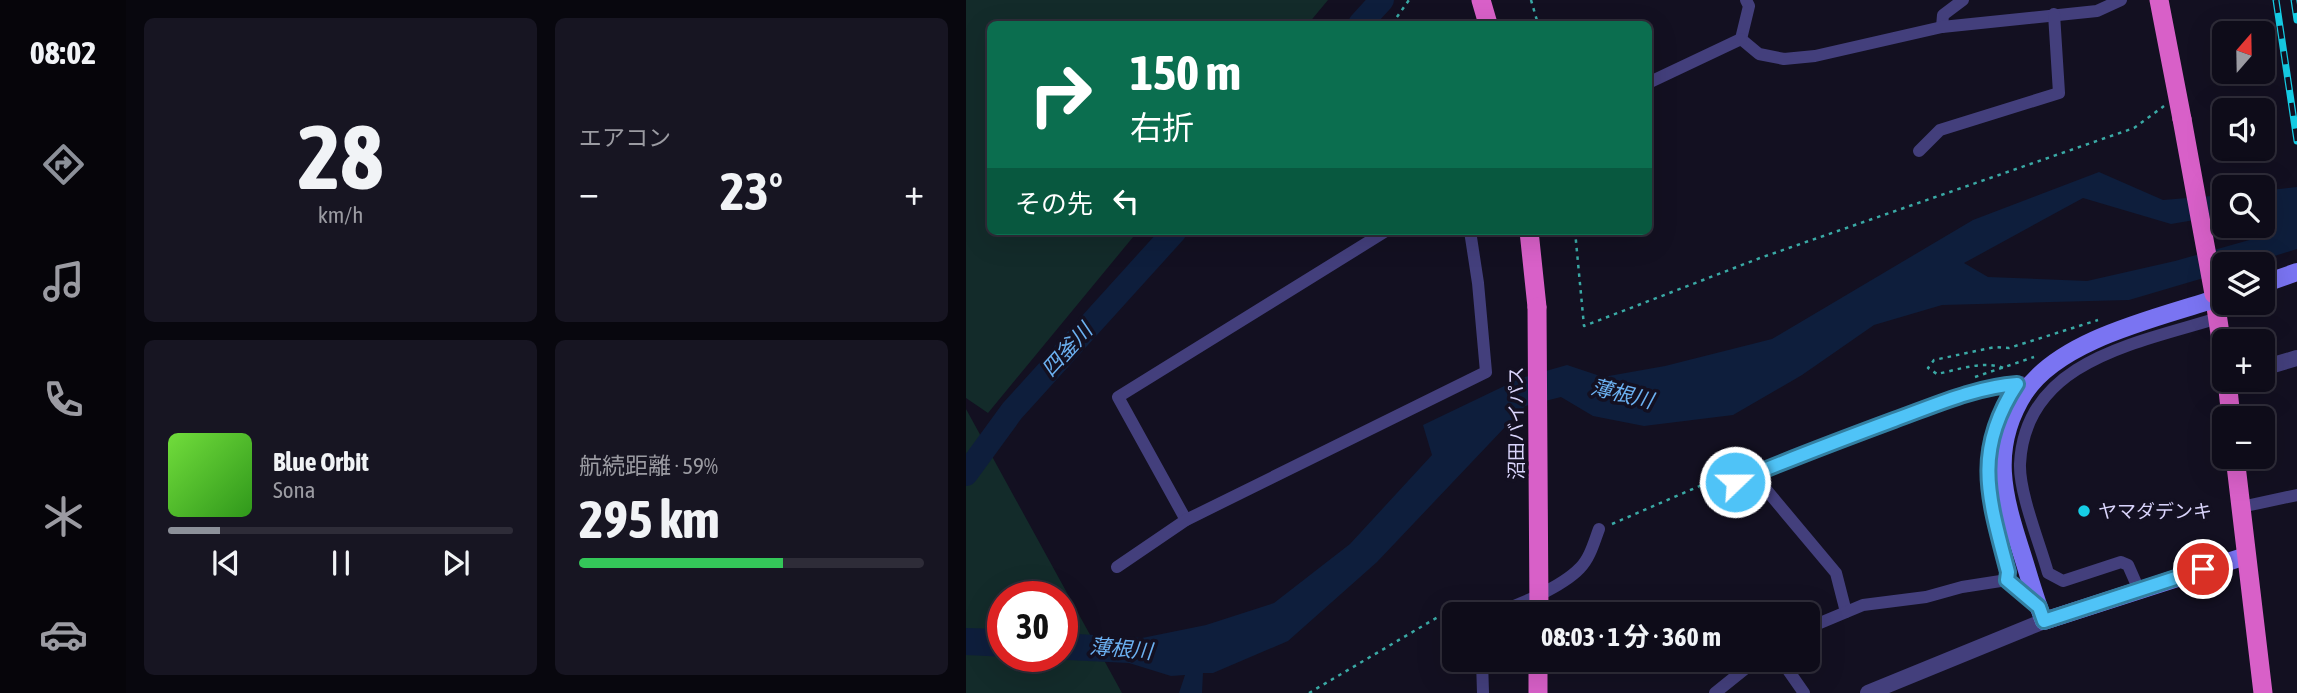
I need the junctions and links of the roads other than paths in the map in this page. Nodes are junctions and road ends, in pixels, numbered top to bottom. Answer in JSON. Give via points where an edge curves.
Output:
{"nodes":[{"id":1,"x":1481,"y":0,"type":"edge"},
{"id":2,"x":1746,"y":0,"type":"edge"},
{"id":3,"x":1963,"y":0,"type":"edge"},
{"id":4,"x":2121,"y":0,"type":"edge"},
{"id":5,"x":2160,"y":0,"type":"edge"},
{"id":6,"x":2054,"y":15,"type":"junction"},
{"id":7,"x":1487,"y":21,"type":"edge"},
{"id":8,"x":1942,"y":27,"type":"junction"},
{"id":9,"x":1741,"y":39,"type":"junction"},
{"id":10,"x":1652,"y":81,"type":"edge"},
{"id":11,"x":1919,"y":151,"type":"dead end"},
{"id":12,"x":1380,"y":235,"type":"edge"},
{"id":13,"x":1471,"y":235,"type":"edge"},
{"id":14,"x":1529,"y":235,"type":"edge"},
{"id":15,"x":2212,"y":262,"type":"edge"},
{"id":16,"x":2297,"y":272,"type":"edge"},
{"id":17,"x":2275,"y":280,"type":"edge"},
{"id":18,"x":2212,"y":298,"type":"edge"},
{"id":19,"x":2218,"y":315,"type":"edge"},
{"id":20,"x":2218,"y":318,"type":"junction"},
{"id":21,"x":2220,"y":329,"type":"edge"},
{"id":22,"x":2297,"y":358,"type":"edge"},
{"id":23,"x":2275,"y":364,"type":"edge"},
{"id":24,"x":2071,"y":372,"type":"junction"},
{"id":25,"x":2021,"y":388,"type":"junction"},
{"id":26,"x":2236,"y":469,"type":"edge"},
{"id":27,"x":1754,"y":474,"type":"junction"},
{"id":28,"x":1735,"y":482,"type":"dead end"},
{"id":29,"x":2297,"y":495,"type":"edge"},
{"id":30,"x":2241,"y":507,"type":"junction"},
{"id":31,"x":1186,"y":520,"type":"junction"},
{"id":32,"x":1599,"y":529,"type":"dead end"},
{"id":33,"x":2246,"y":556,"type":"junction"},
{"id":34,"x":1117,"y":566,"type":"dead end"},
{"id":35,"x":2007,"y":580,"type":"junction"},
{"id":36,"x":2139,"y":590,"type":"junction"},
{"id":37,"x":1521,"y":602,"type":"edge"},
{"id":38,"x":1539,"y":602,"type":"edge"},
{"id":39,"x":1846,"y":612,"type":"junction"},
{"id":40,"x":2042,"y":614,"type":"junction"},
{"id":41,"x":1820,"y":623,"type":"edge"},
{"id":42,"x":1482,"y":672,"type":"edge"},
{"id":43,"x":1538,"y":672,"type":"edge"},
{"id":44,"x":1741,"y":672,"type":"edge"},
{"id":45,"x":1790,"y":672,"type":"edge"},
{"id":46,"x":1483,"y":693,"type":"edge"},
{"id":47,"x":1538,"y":693,"type":"edge"},
{"id":48,"x":1715,"y":693,"type":"edge"},
{"id":49,"x":1804,"y":693,"type":"edge"},
{"id":50,"x":1868,"y":693,"type":"edge"},
{"id":51,"x":2263,"y":693,"type":"edge"}],
"edges":[{"from":1,"to":7,"type":"highway"},
{"from":2,"to":9,"type":"street","via":[[1749,6]]},
{"from":3,"to":8,"type":"street","via":[[1943,15]]},
{"from":4,"to":6,"type":"street","via":[[2097,11]]},
{"from":5,"to":15,"type":"highway","bridge":true},
{"from":6,"to":8,"type":"street"},
{"from":6,"to":11,"type":"street","via":[[2059,93],[1940,130]]},
{"from":8,"to":9,"type":"street","via":[[1784,59],[1759,54]]},
{"from":9,"to":10,"type":"street"},
{"from":12,"to":31,"type":"street","via":[[1118,397]]},
{"from":13,"to":31,"type":"street","via":[[1486,372]]},
{"from":14,"to":38,"type":"highway","name":"沼田バイパス","bridge":true,"via":[[1537,307]]},
{"from":16,"to":17,"type":"main road"},
{"from":18,"to":25,"type":"main road","bridge":true,"via":[[2073,349]]},
{"from":19,"to":20,"type":"highway"},
{"from":20,"to":21,"type":"highway"},
{"from":20,"to":24,"type":"street","via":[[2135,344]]},
{"from":22,"to":23,"type":"street"},
{"from":24,"to":25,"type":"street","via":[[2023,380]]},
{"from":24,"to":36,"type":"street","via":[[2044,396],[2034,412],[2020,466],[2048,573],[2063,581],[2121,562],[2129,565]]},
{"from":25,"to":27,"type":"street","via":[[1998,386],[1940,403]]},
{"from":25,"to":35,"type":"street","via":[[1997,418],[1986,473]]},
{"from":25,"to":40,"type":"main road","via":[[2006,439],[2001,481]]},
{"from":26,"to":30,"type":"highway"},
{"from":27,"to":28,"type":"street"},
{"from":27,"to":39,"type":"street","via":[[1836,573]]},
{"from":29,"to":30,"type":"street"},
{"from":30,"to":33,"type":"highway"},
{"from":31,"to":34,"type":"street"},
{"from":32,"to":37,"type":"street","via":[[1579,569]]},
{"from":33,"to":36,"type":"main road"},
{"from":33,"to":51,"type":"highway"},
{"from":35,"to":39,"type":"street"},
{"from":35,"to":40,"type":"street"},
{"from":36,"to":40,"type":"main road"},
{"from":39,"to":41,"type":"street"},
{"from":40,"to":50,"type":"street"},
{"from":42,"to":46,"type":"street"},
{"from":43,"to":47,"type":"highway"},
{"from":44,"to":48,"type":"street"},
{"from":45,"to":49,"type":"street"}]}
